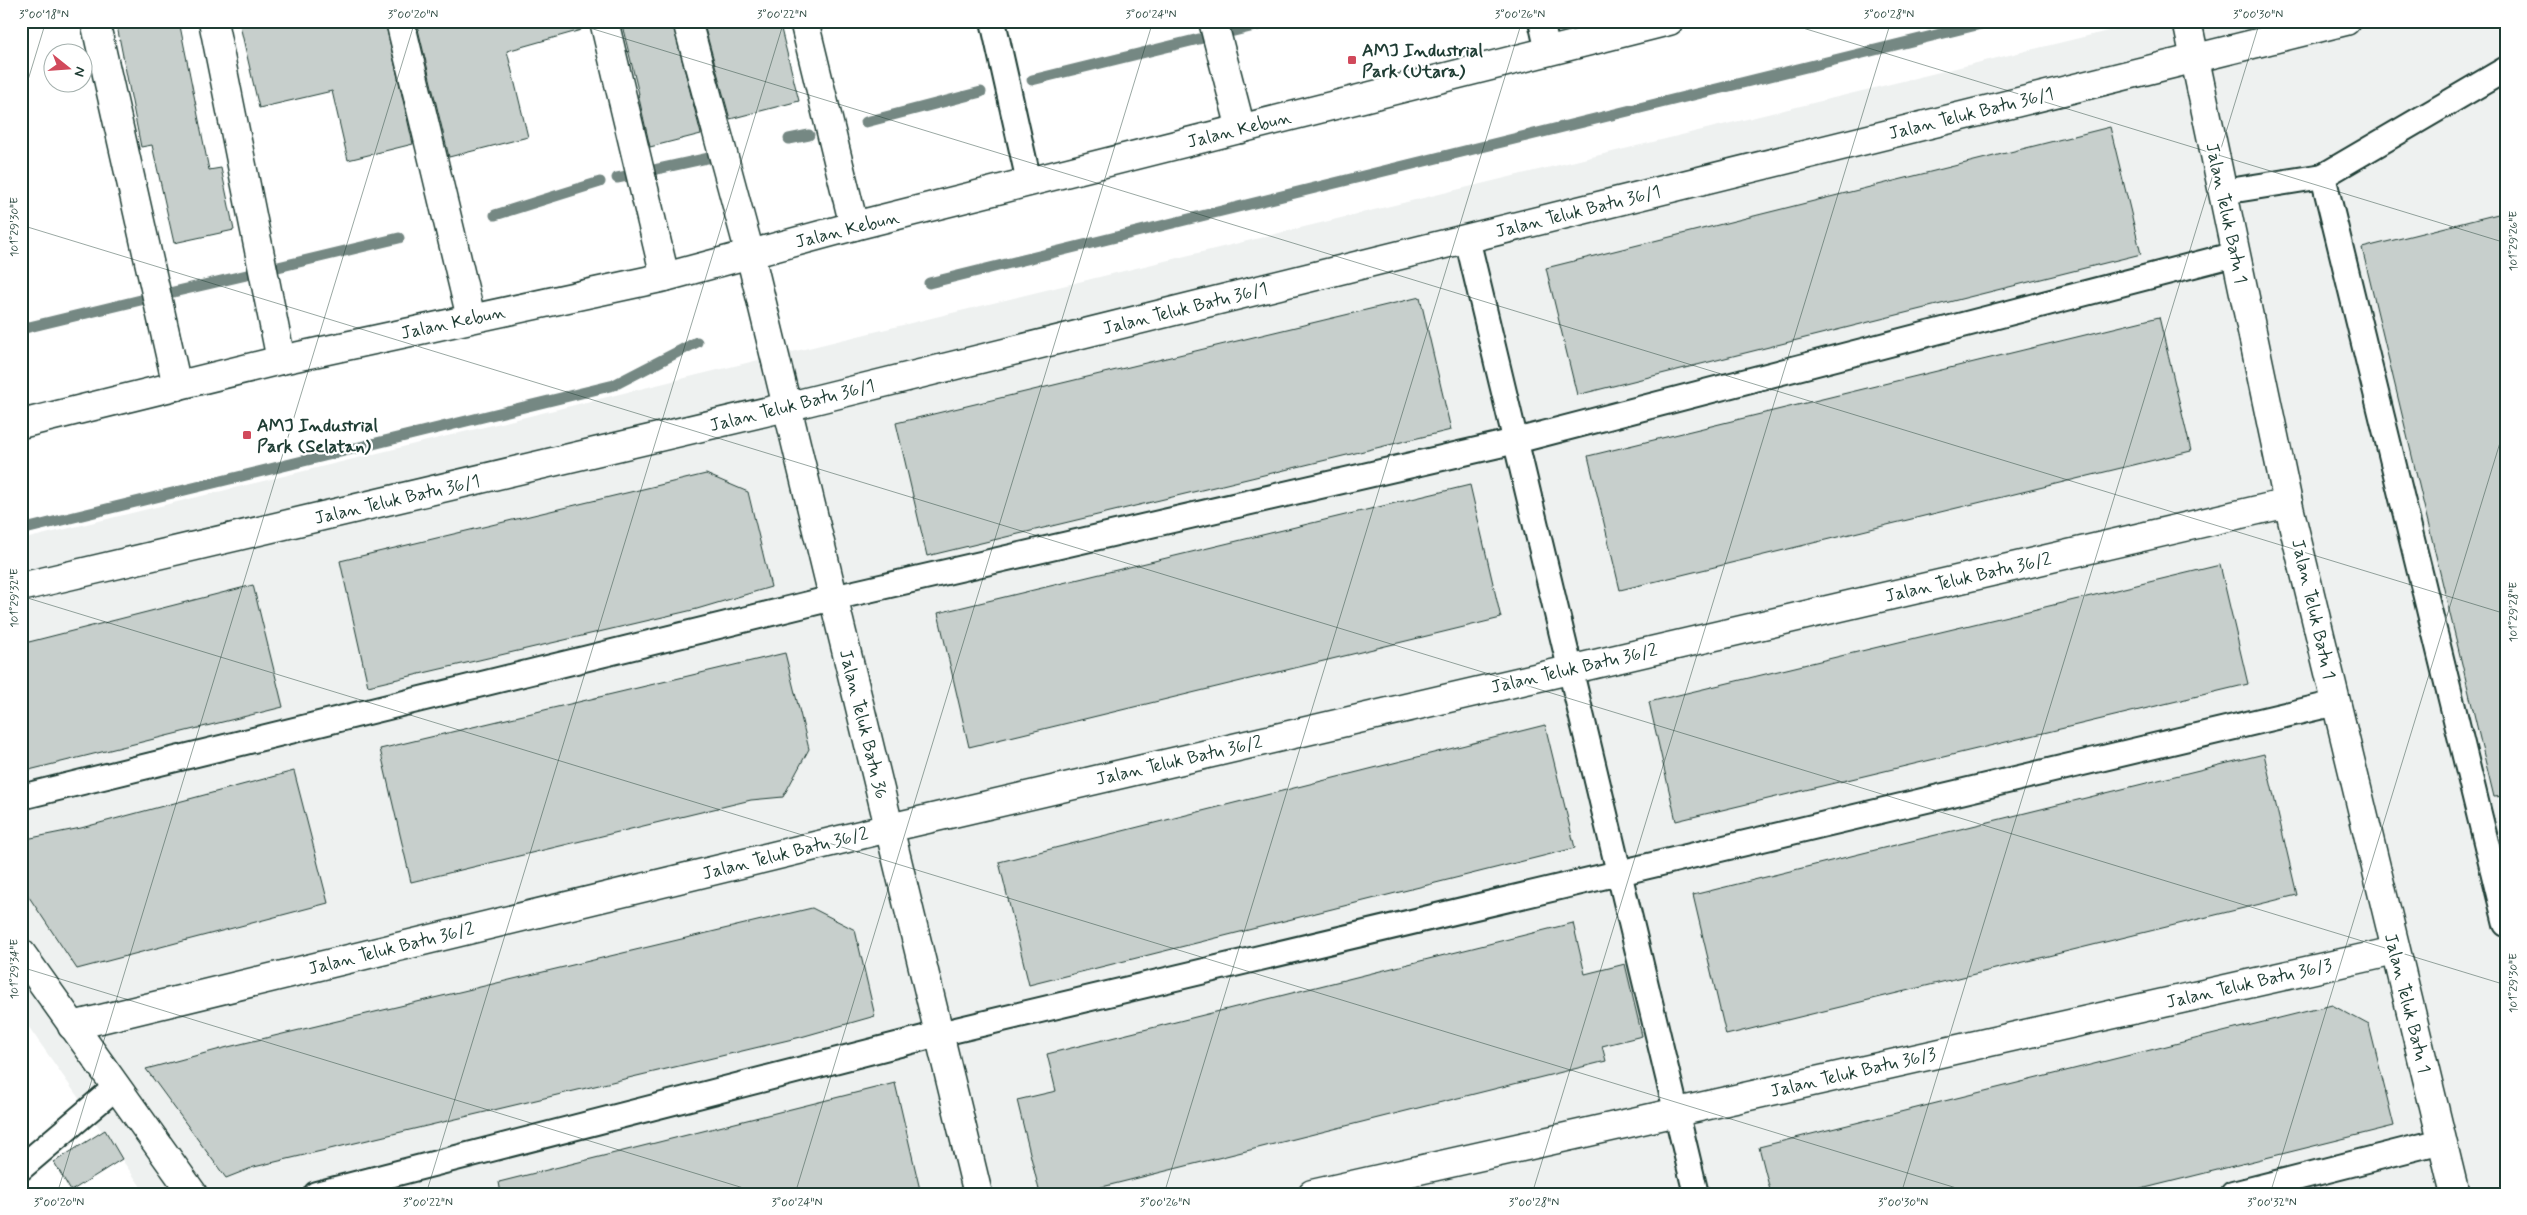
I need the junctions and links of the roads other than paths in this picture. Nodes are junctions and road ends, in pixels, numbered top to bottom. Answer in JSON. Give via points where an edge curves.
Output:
{"nodes":[{"id":1,"x":95,"y":21,"type":"edge"},
{"id":2,"x":213,"y":21,"type":"edge"},
{"id":3,"x":400,"y":21,"type":"edge"},
{"id":4,"x":604,"y":21,"type":"edge"},
{"id":5,"x":686,"y":21,"type":"edge"},
{"id":6,"x":804,"y":21,"type":"edge"},
{"id":7,"x":993,"y":21,"type":"edge"},
{"id":8,"x":1213,"y":21,"type":"edge"},
{"id":9,"x":1541,"y":21,"type":"edge"},
{"id":10,"x":1669,"y":21,"type":"edge"},
{"id":11,"x":2187,"y":21,"type":"edge"},
{"id":12,"x":2346,"y":21,"type":"edge"},
{"id":13,"x":1548,"y":52,"type":"junction"},
{"id":14,"x":2194,"y":58,"type":"junction"},
{"id":15,"x":2506,"y":69,"type":"edge"},
{"id":16,"x":1241,"y":129,"type":"junction"},
{"id":17,"x":2323,"y":176,"type":"junction"},
{"id":18,"x":1029,"y":182,"type":"junction"},
{"id":19,"x":2223,"y":192,"type":"junction"},
{"id":20,"x":854,"y":226,"type":"junction"},
{"id":21,"x":1467,"y":238,"type":"junction"},
{"id":22,"x":750,"y":254,"type":"junction"},
{"id":23,"x":2236,"y":254,"type":"junction"},
{"id":24,"x":665,"y":277,"type":"junction"},
{"id":25,"x":471,"y":318,"type":"junction"},
{"id":26,"x":281,"y":360,"type":"junction"},
{"id":27,"x":177,"y":386,"type":"junction"},
{"id":28,"x":786,"y":407,"type":"junction"},
{"id":29,"x":21,"y":424,"type":"edge"},
{"id":30,"x":1516,"y":441,"type":"junction"},
{"id":31,"x":2288,"y":503,"type":"junction"},
{"id":32,"x":21,"y":587,"type":"edge"},
{"id":33,"x":833,"y":598,"type":"junction"},
{"id":34,"x":1570,"y":669,"type":"junction"},
{"id":35,"x":2336,"y":703,"type":"junction"},
{"id":36,"x":21,"y":797,"type":"edge"},
{"id":37,"x":889,"y":828,"type":"junction"},
{"id":38,"x":1618,"y":871,"type":"junction"},
{"id":39,"x":2506,"y":924,"type":"edge"},
{"id":40,"x":2395,"y":950,"type":"junction"},
{"id":41,"x":21,"y":953,"type":"edge"},
{"id":42,"x":72,"y":1026,"type":"junction"},
{"id":43,"x":939,"y":1034,"type":"junction"},
{"id":44,"x":116,"y":1087,"type":"junction"},
{"id":45,"x":1676,"y":1112,"type":"junction"},
{"id":46,"x":2442,"y":1141,"type":"junction"},
{"id":47,"x":21,"y":1168,"type":"edge"},
{"id":48,"x":193,"y":1194,"type":"edge"},
{"id":49,"x":316,"y":1194,"type":"edge"},
{"id":50,"x":978,"y":1194,"type":"edge"},
{"id":51,"x":1312,"y":1194,"type":"edge"},
{"id":52,"x":1696,"y":1194,"type":"edge"},
{"id":53,"x":2233,"y":1194,"type":"edge"},
{"id":54,"x":2456,"y":1194,"type":"edge"}],
"edges":[{"from":1,"to":27,"type":"street"},
{"from":2,"to":26,"type":"street"},
{"from":3,"to":25,"type":"street"},
{"from":4,"to":24,"type":"street"},
{"from":5,"to":22,"type":"street","name":"Jalan Teluk Batu 36"},
{"from":6,"to":20,"type":"street"},
{"from":7,"to":18,"type":"lane"},
{"from":8,"to":16,"type":"street"},
{"from":9,"to":13,"type":"lane"},
{"from":10,"to":13,"type":"street","name":"Jalan Kebun"},
{"from":11,"to":14,"type":"street","name":"Jalan Teluk Batu 1"},
{"from":12,"to":14,"type":"street","name":"Jalan Teluk Batu 36/1"},
{"from":13,"to":16,"type":"street","name":"Jalan Kebun"},
{"from":14,"to":19,"type":"street","name":"Jalan Teluk Batu 1"},
{"from":14,"to":21,"type":"street","name":"Jalan Teluk Batu 36/1"},
{"from":15,"to":17,"type":"lane"},
{"from":16,"to":18,"type":"street","name":"Jalan Kebun"},
{"from":17,"to":19,"type":"lane"},
{"from":17,"to":39,"type":"lane"},
{"from":18,"to":20,"type":"street","name":"Jalan Kebun"},
{"from":19,"to":23,"type":"street","name":"Jalan Teluk Batu 1"},
{"from":20,"to":22,"type":"street","name":"Jalan Kebun"},
{"from":21,"to":28,"type":"street","name":"Jalan Teluk Batu 36/1"},
{"from":21,"to":30,"type":"lane"},
{"from":22,"to":24,"type":"street","name":"Jalan Kebun"},
{"from":22,"to":28,"type":"street","name":"Jalan Teluk Batu 36"},
{"from":23,"to":30,"type":"lane"},
{"from":23,"to":31,"type":"street","name":"Jalan Teluk Batu 1"},
{"from":24,"to":25,"type":"street","name":"Jalan Kebun"},
{"from":25,"to":26,"type":"street","name":"Jalan Kebun"},
{"from":26,"to":27,"type":"street","name":"Jalan Kebun"},
{"from":27,"to":29,"type":"street","name":"Jalan Kebun"},
{"from":28,"to":32,"type":"street","name":"Jalan Teluk Batu 36/1"},
{"from":28,"to":33,"type":"street","name":"Jalan Teluk Batu 36"},
{"from":30,"to":33,"type":"lane"},
{"from":30,"to":34,"type":"lane"},
{"from":31,"to":34,"type":"street","name":"Jalan Teluk Batu 36/2"},
{"from":31,"to":35,"type":"street","name":"Jalan Teluk Batu 1"},
{"from":33,"to":36,"type":"lane"},
{"from":33,"to":37,"type":"street","name":"Jalan Teluk Batu 36"},
{"from":34,"to":37,"type":"street","name":"Jalan Teluk Batu 36/2"},
{"from":34,"to":38,"type":"lane"},
{"from":35,"to":38,"type":"lane"},
{"from":35,"to":40,"type":"street","name":"Jalan Teluk Batu 1"},
{"from":37,"to":42,"type":"street","name":"Jalan Teluk Batu 36/2"},
{"from":37,"to":43,"type":"street","name":"Jalan Teluk Batu 36"},
{"from":38,"to":43,"type":"lane"},
{"from":38,"to":45,"type":"lane"},
{"from":40,"to":45,"type":"street","name":"Jalan Teluk Batu 36/3"},
{"from":40,"to":46,"type":"street","name":"Jalan Teluk Batu 1"},
{"from":41,"to":42,"type":"street"},
{"from":42,"to":44,"type":"street"},
{"from":43,"to":49,"type":"lane"},
{"from":43,"to":50,"type":"street","name":"Jalan Teluk Batu 36"},
{"from":44,"to":47,"type":"lane"},
{"from":44,"to":48,"type":"street"},
{"from":45,"to":51,"type":"street","name":"Jalan Teluk Batu 36/3"},
{"from":45,"to":52,"type":"lane"},
{"from":46,"to":53,"type":"lane"},
{"from":46,"to":54,"type":"street","name":"Jalan Teluk Batu 1"}]}
